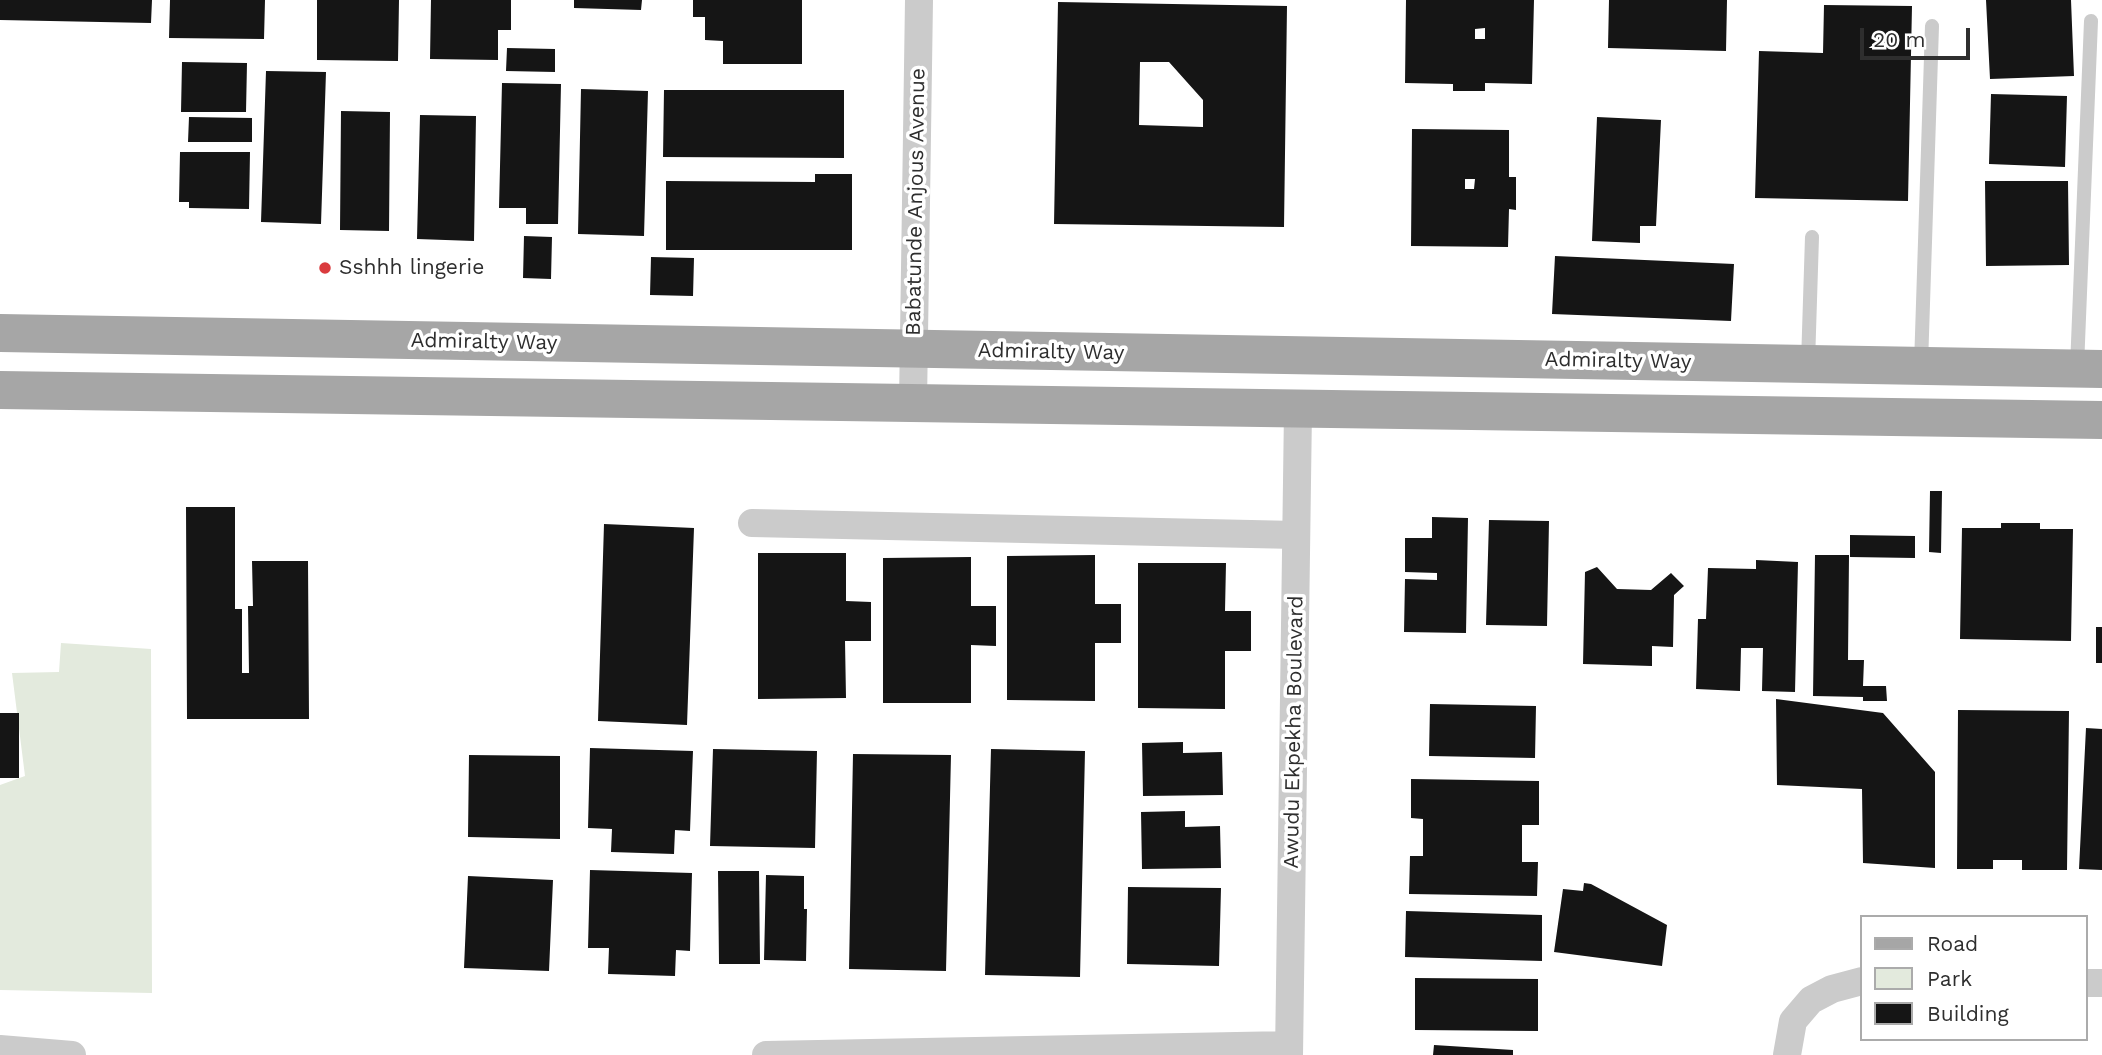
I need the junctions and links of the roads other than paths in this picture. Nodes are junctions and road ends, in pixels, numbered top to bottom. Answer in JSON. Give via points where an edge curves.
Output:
{"nodes":[{"id":1,"x":919,"y":0,"type":"edge"},
{"id":2,"x":2091,"y":22,"type":"dead end"},
{"id":3,"x":1932,"y":26,"type":"dead end"},
{"id":4,"x":1812,"y":237,"type":"dead end"},
{"id":5,"x":0,"y":333,"type":"edge"},
{"id":6,"x":915,"y":349,"type":"junction"},
{"id":7,"x":1808,"y":364,"type":"junction"},
{"id":8,"x":1921,"y":366,"type":"junction"},
{"id":9,"x":2090,"y":369,"type":"edge"},
{"id":10,"x":0,"y":390,"type":"edge"},
{"id":11,"x":913,"y":403,"type":"junction"},
{"id":12,"x":1298,"y":410,"type":"junction"},
{"id":13,"x":2102,"y":419,"type":"edge"},
{"id":14,"x":752,"y":523,"type":"dead end"},
{"id":15,"x":1296,"y":535,"type":"junction"},
{"id":16,"x":1860,"y":982,"type":"edge"},
{"id":17,"x":0,"y":1049,"type":"edge"},
{"id":18,"x":1289,"y":1050,"type":"edge"},
{"id":19,"x":72,"y":1055,"type":"edge"},
{"id":20,"x":766,"y":1055,"type":"edge"},
{"id":21,"x":1787,"y":1055,"type":"edge"}],
"edges":[{"from":1,"to":6,"type":"street","name":"Babatunde Anjous Avenue"},
{"from":2,"to":9,"type":"lane"},
{"from":3,"to":8,"type":"lane"},
{"from":4,"to":7,"type":"lane"},
{"from":5,"to":6,"type":"main road","name":"Admiralty Way"},
{"from":6,"to":7,"type":"main road","name":"Admiralty Way"},
{"from":6,"to":11,"type":"street","name":"Babatunde Anjous Avenue"},
{"from":7,"to":8,"type":"main road","name":"Admiralty Way"},
{"from":8,"to":9,"type":"main road","name":"Admiralty Way"},
{"from":10,"to":11,"type":"main road"},
{"from":11,"to":12,"type":"main road"},
{"from":12,"to":13,"type":"main road"},
{"from":12,"to":15,"type":"street","name":"Awudu Ekpekha Boulevard"},
{"from":14,"to":15,"type":"street"},
{"from":15,"to":18,"type":"street","name":"Awudu Ekpekha Boulevard"},
{"from":16,"to":21,"type":"street","via":[[1811,1000],[1793,1021]]},
{"from":17,"to":19,"type":"street"},
{"from":18,"to":20,"type":"street"}]}
